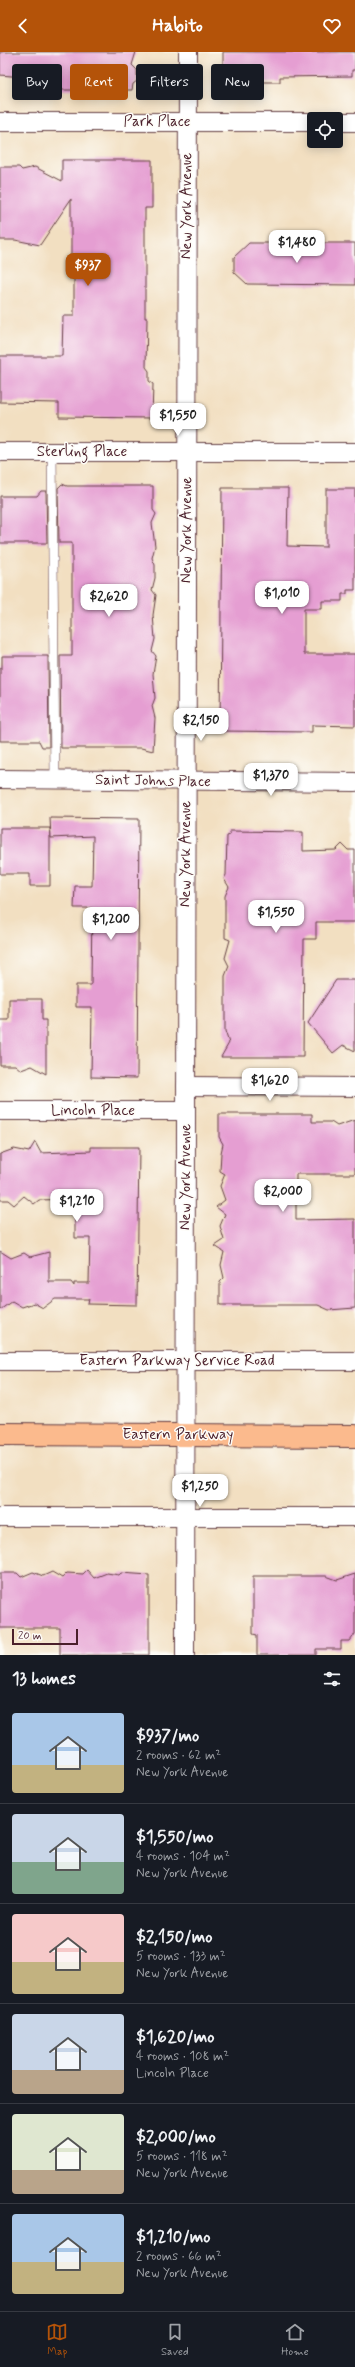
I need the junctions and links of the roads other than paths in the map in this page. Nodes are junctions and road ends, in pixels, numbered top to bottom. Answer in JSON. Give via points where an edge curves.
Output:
{"nodes":[{"id":1,"x":188,"y":52,"type":"edge"},
{"id":2,"x":0,"y":122,"type":"edge"},
{"id":3,"x":188,"y":122,"type":"junction"},
{"id":4,"x":307,"y":122,"type":"edge"},
{"id":5,"x":343,"y":122,"type":"edge"},
{"id":6,"x":355,"y":122,"type":"edge"},
{"id":7,"x":0,"y":452,"type":"edge"},
{"id":8,"x":52,"y":452,"type":"junction"},
{"id":9,"x":187,"y":452,"type":"junction"},
{"id":10,"x":355,"y":452,"type":"edge"},
{"id":11,"x":55,"y":779,"type":"junction"},
{"id":12,"x":0,"y":780,"type":"edge"},
{"id":13,"x":186,"y":782,"type":"junction"},
{"id":14,"x":355,"y":782,"type":"edge"},
{"id":15,"x":186,"y":1086,"type":"junction"},
{"id":16,"x":355,"y":1087,"type":"edge"},
{"id":17,"x":0,"y":1111,"type":"edge"},
{"id":18,"x":186,"y":1111,"type":"junction"},
{"id":19,"x":0,"y":1361,"type":"edge"},
{"id":20,"x":186,"y":1361,"type":"junction"},
{"id":21,"x":355,"y":1361,"type":"edge"},
{"id":22,"x":0,"y":1434,"type":"edge"},
{"id":23,"x":186,"y":1435,"type":"junction"},
{"id":24,"x":355,"y":1436,"type":"edge"},
{"id":25,"x":0,"y":1517,"type":"edge"},
{"id":26,"x":186,"y":1517,"type":"junction"},
{"id":27,"x":355,"y":1517,"type":"edge"},
{"id":28,"x":185,"y":1655,"type":"edge"}],
"edges":[{"from":1,"to":3,"type":"street","name":"New York Avenue"},
{"from":2,"to":3,"type":"street","name":"Park Place"},
{"from":3,"to":4,"type":"street","name":"Park Place"},
{"from":3,"to":9,"type":"street","name":"New York Avenue"},
{"from":5,"to":6,"type":"street"},
{"from":7,"to":8,"type":"street","name":"Sterling Place"},
{"from":8,"to":9,"type":"street","name":"Sterling Place"},
{"from":8,"to":11,"type":"lane"},
{"from":9,"to":10,"type":"street","name":"Sterling Place"},
{"from":9,"to":13,"type":"street","name":"New York Avenue"},
{"from":11,"to":12,"type":"street","name":"Saint Johns Place"},
{"from":11,"to":13,"type":"street","name":"Saint Johns Place"},
{"from":13,"to":14,"type":"street","name":"Saint Johns Place"},
{"from":13,"to":15,"type":"street","name":"New York Avenue"},
{"from":15,"to":16,"type":"street"},
{"from":15,"to":18,"type":"street","name":"New York Avenue"},
{"from":17,"to":18,"type":"street","name":"Lincoln Place"},
{"from":18,"to":20,"type":"street","name":"New York Avenue"},
{"from":19,"to":20,"type":"street","name":"Eastern Parkway Service Road"},
{"from":20,"to":21,"type":"street","name":"Eastern Parkway Service Road"},
{"from":20,"to":23,"type":"street","name":"New York Avenue"},
{"from":22,"to":23,"type":"main road","name":"Eastern Parkway"},
{"from":23,"to":24,"type":"main road","name":"Eastern Parkway"},
{"from":23,"to":26,"type":"street","name":"New York Avenue"},
{"from":25,"to":26,"type":"street"},
{"from":26,"to":27,"type":"street"},
{"from":26,"to":28,"type":"street","name":"New York Avenue"}]}
